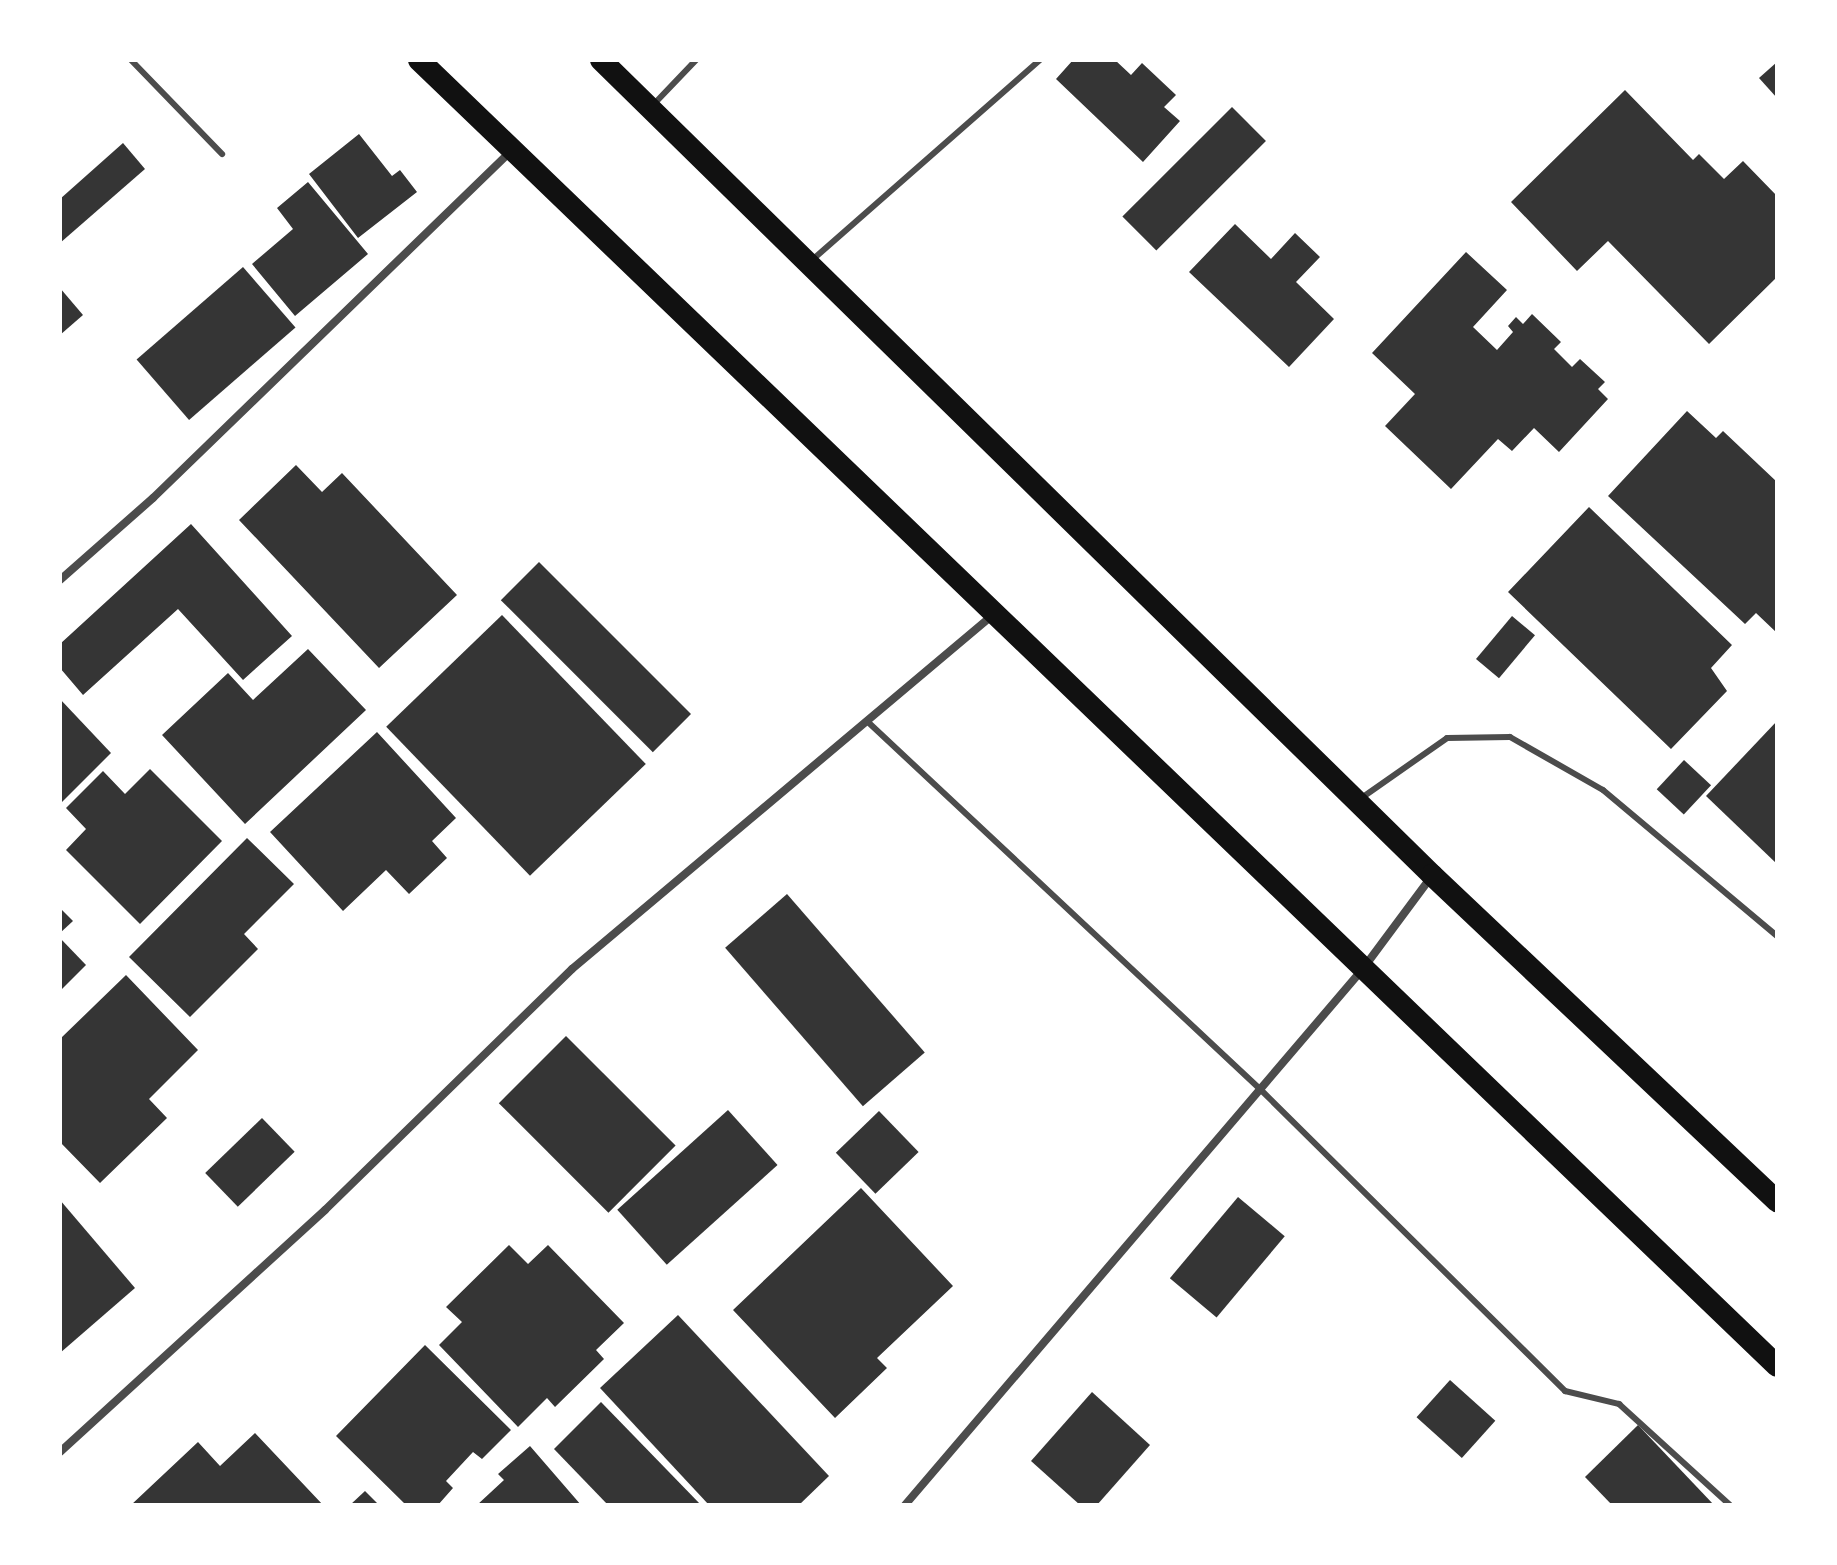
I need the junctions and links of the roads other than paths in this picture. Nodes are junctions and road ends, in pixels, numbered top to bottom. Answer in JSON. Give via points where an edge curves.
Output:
{"nodes":[{"id":1,"x":131,"y":60,"type":"edge"},
{"id":2,"x":419,"y":60,"type":"edge"},
{"id":3,"x":601,"y":60,"type":"edge"},
{"id":4,"x":696,"y":60,"type":"edge"},
{"id":5,"x":1040,"y":60,"type":"edge"},
{"id":6,"x":651,"y":107,"type":"junction"},
{"id":7,"x":513,"y":149,"type":"junction"},
{"id":8,"x":222,"y":154,"type":"dead end"},
{"id":9,"x":811,"y":261,"type":"junction"},
{"id":10,"x":60,"y":580,"type":"edge"},
{"id":11,"x":996,"y":612,"type":"junction"},
{"id":12,"x":869,"y":723,"type":"junction"},
{"id":13,"x":1357,"y":801,"type":"junction"},
{"id":14,"x":1432,"y":875,"type":"junction"},
{"id":15,"x":1777,"y":936,"type":"edge"},
{"id":16,"x":1362,"y":970,"type":"junction"},
{"id":17,"x":1261,"y":1090,"type":"junction"},
{"id":18,"x":1777,"y":1201,"type":"edge"},
{"id":19,"x":1777,"y":1366,"type":"edge"},
{"id":20,"x":60,"y":1452,"type":"edge"},
{"id":21,"x":905,"y":1505,"type":"edge"},
{"id":22,"x":1730,"y":1505,"type":"edge"}],
"edges":[{"from":1,"to":8,"type":"lane"},
{"from":2,"to":7,"type":"highway"},
{"from":3,"to":6,"type":"highway"},
{"from":4,"to":6,"type":"lane"},
{"from":5,"to":9,"type":"lane"},
{"from":6,"to":9,"type":"highway"},
{"from":7,"to":10,"type":"street","via":[[153,498]]},
{"from":7,"to":11,"type":"highway"},
{"from":9,"to":13,"type":"highway"},
{"from":11,"to":12,"type":"street"},
{"from":11,"to":16,"type":"highway"},
{"from":12,"to":17,"type":"lane"},
{"from":12,"to":20,"type":"street","via":[[572,969],[325,1210]]},
{"from":13,"to":14,"type":"highway"},
{"from":13,"to":15,"type":"lane","via":[[1447,738],[1510,737],[1603,790]]},
{"from":14,"to":16,"type":"street"},
{"from":14,"to":18,"type":"highway"},
{"from":16,"to":17,"type":"street"},
{"from":16,"to":19,"type":"highway"},
{"from":17,"to":21,"type":"street"},
{"from":17,"to":22,"type":"lane","via":[[1565,1391],[1619,1404]]}]}
